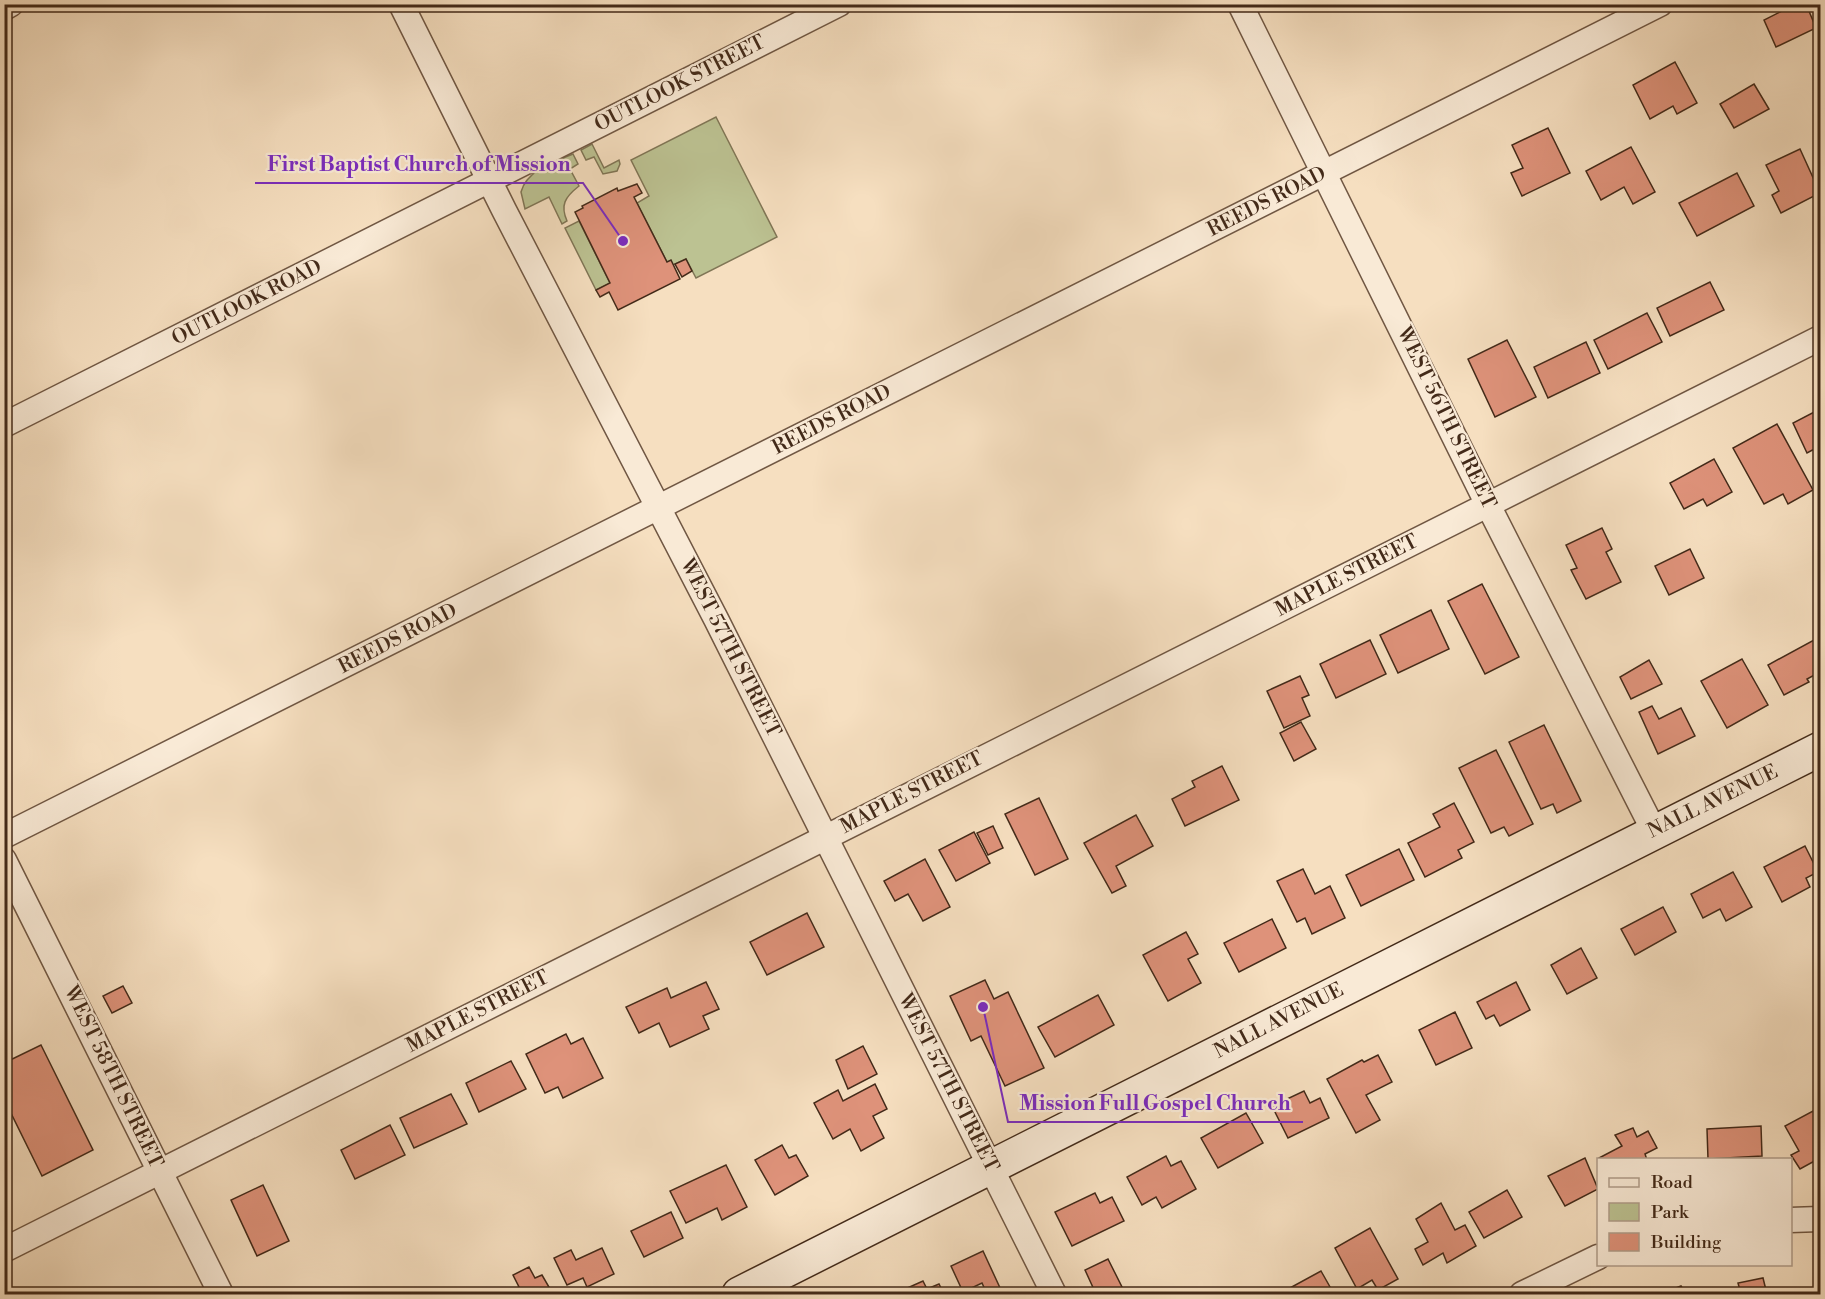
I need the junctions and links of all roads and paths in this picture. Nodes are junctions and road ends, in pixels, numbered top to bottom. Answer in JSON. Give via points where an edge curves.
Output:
{"nodes":[{"id":1,"x":11,"y":4,"type":"edge"},
{"id":2,"x":401,"y":4,"type":"edge"},
{"id":3,"x":838,"y":4,"type":"edge"},
{"id":4,"x":1239,"y":4,"type":"edge"},
{"id":5,"x":1660,"y":4,"type":"edge"},
{"id":6,"x":4,"y":8,"type":"edge"},
{"id":7,"x":1324,"y":173,"type":"junction"},
{"id":8,"x":489,"y":180,"type":"junction"},
{"id":9,"x":1821,"y":338,"type":"edge"},
{"id":10,"x":4,"y":425,"type":"edge"},
{"id":11,"x":1488,"y":505,"type":"junction"},
{"id":12,"x":658,"y":508,"type":"junction"},
{"id":13,"x":1821,"y":749,"type":"edge"},
{"id":14,"x":1654,"y":831,"type":"junction"},
{"id":15,"x":4,"y":836,"type":"edge"},
{"id":16,"x":824,"y":838,"type":"junction"},
{"id":17,"x":4,"y":860,"type":"edge"},
{"id":18,"x":990,"y":1167,"type":"junction"},
{"id":19,"x":160,"y":1172,"type":"junction"},
{"id":20,"x":1821,"y":1219,"type":"edge"},
{"id":21,"x":1792,"y":1220,"type":"edge"},
{"id":22,"x":4,"y":1250,"type":"edge"},
{"id":23,"x":1597,"y":1258,"type":"edge"},
{"id":24,"x":221,"y":1294,"type":"edge"},
{"id":25,"x":739,"y":1294,"type":"edge"},
{"id":26,"x":1054,"y":1294,"type":"edge"},
{"id":27,"x":1522,"y":1294,"type":"edge"}],
"edges":[{"from":1,"to":6,"type":"street"},
{"from":2,"to":8,"type":"street","name":"WEST 57TH STREET"},
{"from":3,"to":8,"type":"street","name":"OUTLOOK STREET"},
{"from":4,"to":7,"type":"street","name":"WEST 56TH STREET"},
{"from":5,"to":7,"type":"street","name":"REEDS ROAD"},
{"from":7,"to":11,"type":"street","name":"WEST 56TH STREET"},
{"from":7,"to":12,"type":"street","name":"REEDS ROAD"},
{"from":8,"to":10,"type":"street","name":"OUTLOOK ROAD"},
{"from":8,"to":12,"type":"street","name":"WEST 57TH STREET"},
{"from":9,"to":11,"type":"street","name":"MAPLE STREET"},
{"from":11,"to":14,"type":"street","name":"WEST 56TH STREET"},
{"from":11,"to":16,"type":"street","name":"MAPLE STREET"},
{"from":12,"to":15,"type":"street","name":"REEDS ROAD"},
{"from":12,"to":16,"type":"street","name":"WEST 57TH STREET"},
{"from":13,"to":14,"type":"street","name":"NALL AVENUE"},
{"from":14,"to":18,"type":"street","name":"NALL AVENUE"},
{"from":16,"to":18,"type":"street","name":"WEST 57TH STREET"},
{"from":16,"to":19,"type":"street","name":"MAPLE STREET"},
{"from":17,"to":19,"type":"street","name":"WEST 58TH STREET"},
{"from":18,"to":25,"type":"street","name":"NALL AVENUE"},
{"from":18,"to":26,"type":"street","name":"WEST 57TH STREET"},
{"from":19,"to":22,"type":"street","name":"MAPLE STREET"},
{"from":19,"to":24,"type":"street","name":"WEST 58TH STREET"},
{"from":20,"to":21,"type":"street"},
{"from":23,"to":27,"type":"street"}]}
